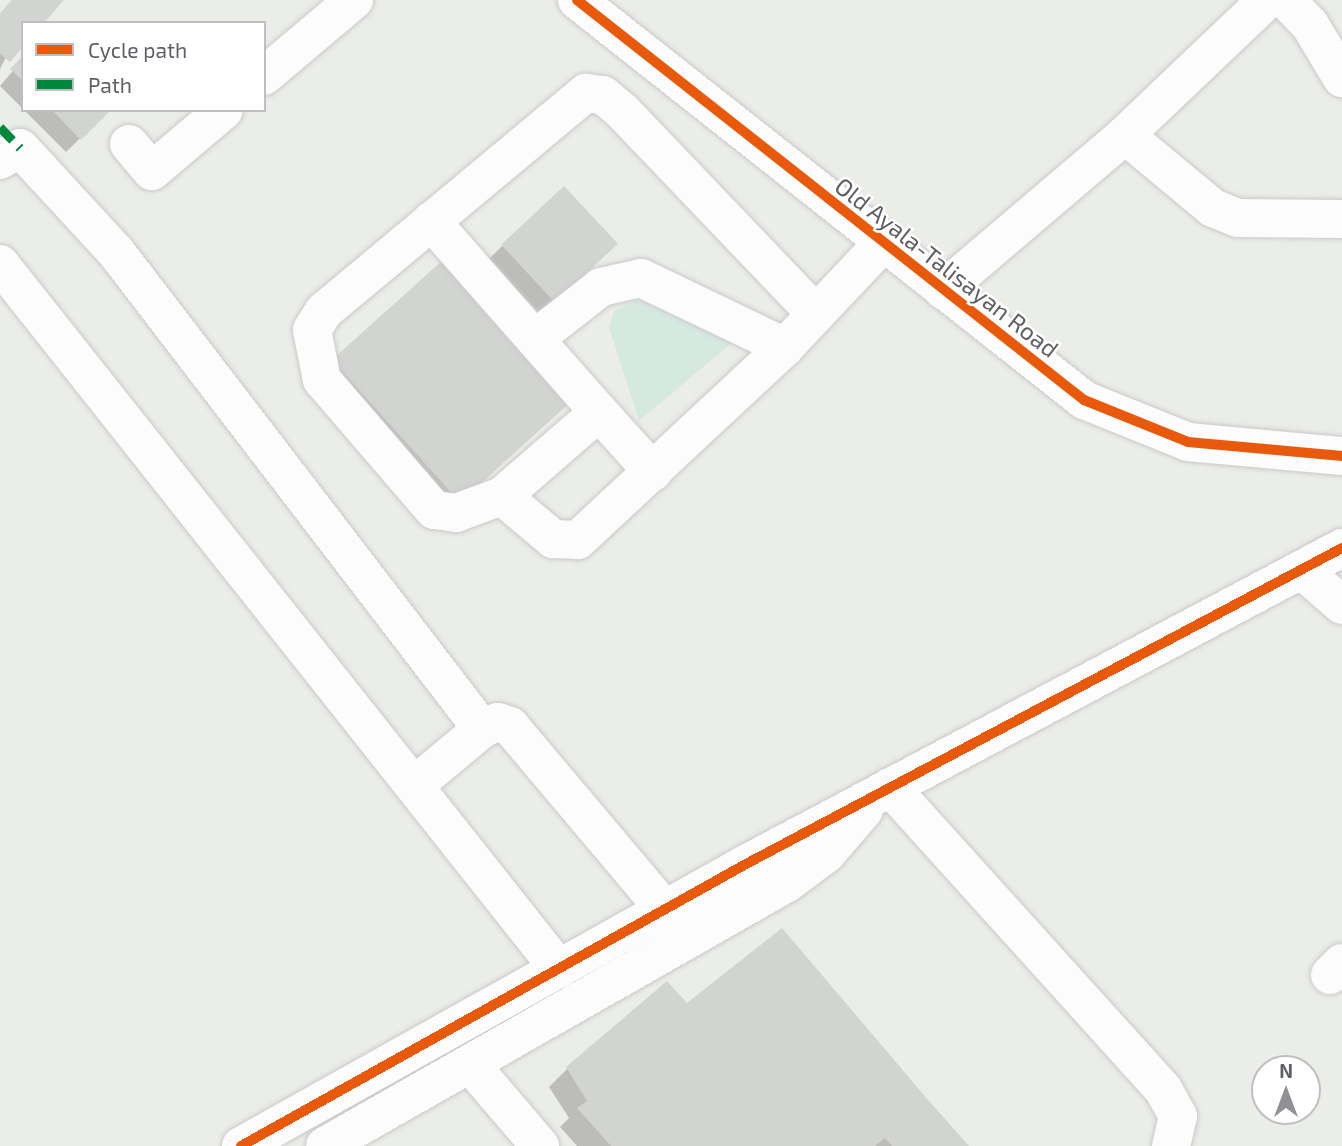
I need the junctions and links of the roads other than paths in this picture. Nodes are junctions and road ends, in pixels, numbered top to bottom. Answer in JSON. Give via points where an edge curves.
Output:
{"nodes":[{"id":1,"x":354,"y":0,"type":"edge"},
{"id":2,"x":577,"y":0,"type":"edge"},
{"id":3,"x":1267,"y":0,"type":"edge"},
{"id":4,"x":1286,"y":0,"type":"edge"},
{"id":5,"x":266,"y":74,"type":"edge"},
{"id":6,"x":1342,"y":78,"type":"edge"},
{"id":7,"x":222,"y":112,"type":"edge"},
{"id":8,"x":1125,"y":135,"type":"junction"},
{"id":9,"x":129,"y":144,"type":"dead end"},
{"id":10,"x":0,"y":160,"type":"edge"},
{"id":11,"x":1342,"y":219,"type":"edge"},
{"id":12,"x":431,"y":222,"type":"junction"},
{"id":13,"x":882,"y":244,"type":"junction"},
{"id":14,"x":0,"y":264,"type":"edge"},
{"id":15,"x":943,"y":290,"type":"junction"},
{"id":16,"x":816,"y":314,"type":"junction"},
{"id":17,"x":537,"y":337,"type":"junction"},
{"id":18,"x":785,"y":347,"type":"junction"},
{"id":19,"x":599,"y":412,"type":"junction"},
{"id":20,"x":1342,"y":456,"type":"edge"},
{"id":21,"x":653,"y":472,"type":"junction"},
{"id":22,"x":502,"y":496,"type":"junction"},
{"id":23,"x":1342,"y":548,"type":"edge"},
{"id":24,"x":1302,"y":570,"type":"junction"},
{"id":25,"x":1342,"y":605,"type":"edge"},
{"id":26,"x":482,"y":729,"type":"junction"},
{"id":27,"x":416,"y":784,"type":"junction"},
{"id":28,"x":883,"y":791,"type":"junction"},
{"id":29,"x":665,"y":910,"type":"junction"},
{"id":30,"x":559,"y":969,"type":"junction"},
{"id":31,"x":470,"y":1064,"type":"junction"},
{"id":32,"x":241,"y":1146,"type":"edge"},
{"id":33,"x":326,"y":1146,"type":"edge"},
{"id":34,"x":540,"y":1146,"type":"edge"},
{"id":35,"x":1171,"y":1146,"type":"edge"}],
"edges":[{"from":1,"to":5,"type":"street"},
{"from":2,"to":13,"type":"street","name":"Old Ayala-Talisayan Road"},
{"from":3,"to":8,"type":"street"},
{"from":4,"to":6,"type":"street","via":[[1310,25]]},
{"from":7,"to":9,"type":"street","via":[[152,172]]},
{"from":8,"to":11,"type":"street","via":[[1188,191],[1231,215]]},
{"from":8,"to":15,"type":"street"},
{"from":10,"to":26,"type":"street","via":[[20,148],[137,276]]},
{"from":12,"to":16,"type":"street","via":[[586,93],[603,95]]},
{"from":12,"to":17,"type":"street"},
{"from":12,"to":22,"type":"street","via":[[324,311],[312,330],[316,366],[434,510],[456,513]]},
{"from":13,"to":15,"type":"street","name":"Old Ayala-Talisayan Road"},
{"from":13,"to":16,"type":"street"},
{"from":14,"to":27,"type":"street"},
{"from":15,"to":20,"type":"street","name":"Old Ayala-Talisayan Road","via":[[1084,400],[1130,423],[1188,442]]},
{"from":16,"to":18,"type":"street"},
{"from":17,"to":18,"type":"street","via":[[601,287],[641,278]]},
{"from":17,"to":19,"type":"street"},
{"from":18,"to":21,"type":"street"},
{"from":19,"to":21,"type":"street"},
{"from":19,"to":22,"type":"street"},
{"from":21,"to":22,"type":"street","via":[[578,540],[566,543]]},
{"from":23,"to":24,"type":"street"},
{"from":24,"to":25,"type":"street"},
{"from":24,"to":28,"type":"street"},
{"from":26,"to":27,"type":"street"},
{"from":26,"to":29,"type":"street","via":[[498,722],[510,726]]},
{"from":27,"to":30,"type":"street"},
{"from":28,"to":29,"type":"street"},
{"from":28,"to":31,"type":"street","via":[[826,854],[787,883]]},
{"from":28,"to":35,"type":"street","via":[[1168,1096],[1178,1115]]},
{"from":29,"to":30,"type":"street"},
{"from":30,"to":32,"type":"street"},
{"from":31,"to":33,"type":"street"},
{"from":31,"to":34,"type":"street"}]}
